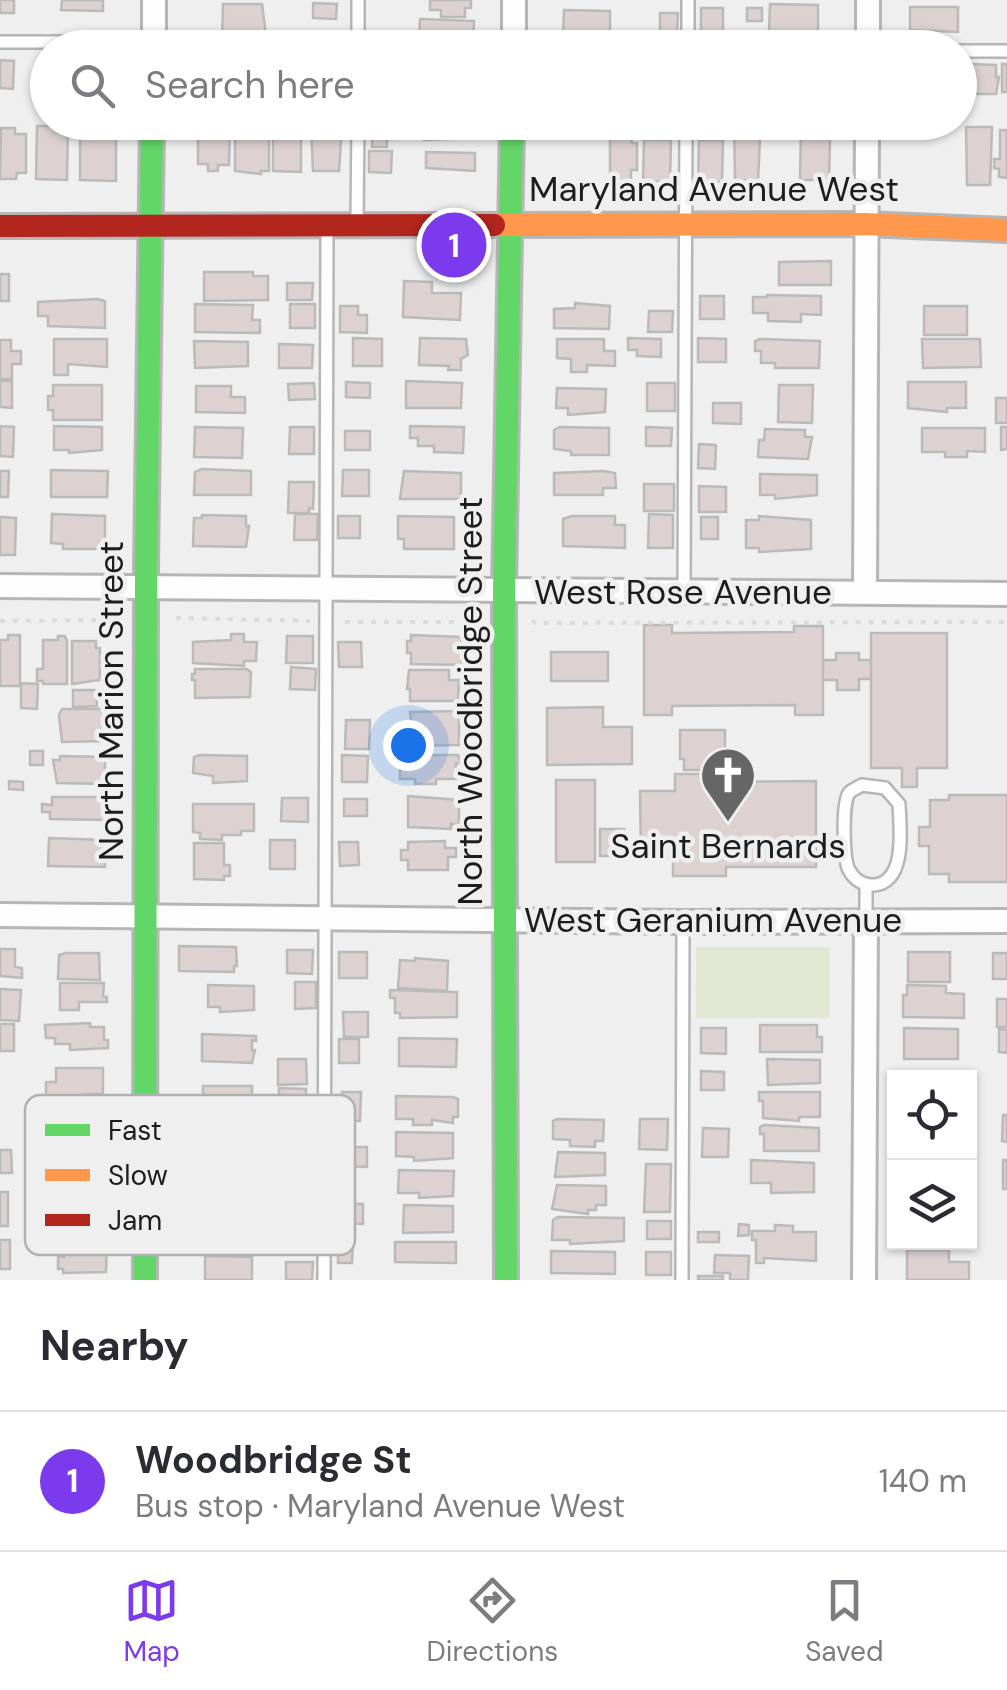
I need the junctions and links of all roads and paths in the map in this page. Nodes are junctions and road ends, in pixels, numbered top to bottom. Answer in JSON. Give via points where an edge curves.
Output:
{"nodes":[{"id":1,"x":154,"y":0,"type":"edge"},
{"id":2,"x":358,"y":0,"type":"edge"},
{"id":3,"x":514,"y":0,"type":"edge"},
{"id":4,"x":688,"y":0,"type":"edge"},
{"id":5,"x":868,"y":0,"type":"edge"},
{"id":6,"x":154,"y":30,"type":"edge"},
{"id":7,"x":358,"y":30,"type":"edge"},
{"id":8,"x":514,"y":30,"type":"edge"},
{"id":9,"x":688,"y":30,"type":"edge"},
{"id":10,"x":868,"y":30,"type":"edge"},
{"id":11,"x":0,"y":42,"type":"edge"},
{"id":12,"x":30,"y":42,"type":"edge"},
{"id":13,"x":977,"y":51,"type":"edge"},
{"id":14,"x":1007,"y":51,"type":"edge"},
{"id":15,"x":151,"y":140,"type":"edge"},
{"id":16,"x":358,"y":140,"type":"edge"},
{"id":17,"x":511,"y":140,"type":"edge"},
{"id":18,"x":686,"y":140,"type":"edge"},
{"id":19,"x":866,"y":140,"type":"edge"},
{"id":20,"x":508,"y":223,"type":"junction"},
{"id":21,"x":684,"y":224,"type":"junction"},
{"id":22,"x":865,"y":224,"type":"junction"},
{"id":23,"x":357,"y":225,"type":"junction"},
{"id":24,"x":0,"y":226,"type":"edge"},
{"id":25,"x":148,"y":226,"type":"junction"},
{"id":26,"x":327,"y":226,"type":"junction"},
{"id":27,"x":1007,"y":230,"type":"edge"},
{"id":28,"x":0,"y":586,"type":"edge"},
{"id":29,"x":146,"y":587,"type":"junction"},
{"id":30,"x":324,"y":589,"type":"junction"},
{"id":31,"x":504,"y":590,"type":"junction"},
{"id":32,"x":684,"y":592,"type":"junction"},
{"id":33,"x":865,"y":593,"type":"junction"},
{"id":34,"x":1007,"y":594,"type":"edge"},
{"id":35,"x":125,"y":615,"type":"dead end"},
{"id":36,"x":532,"y":620,"type":"dead end"},
{"id":37,"x":0,"y":621,"type":"edge"},
{"id":38,"x":1007,"y":622,"type":"edge"},
{"id":39,"x":866,"y":884,"type":"junction"},
{"id":40,"x":0,"y":915,"type":"edge"},
{"id":41,"x":146,"y":915,"type":"junction"},
{"id":42,"x":326,"y":916,"type":"junction"},
{"id":43,"x":505,"y":919,"type":"junction"},
{"id":44,"x":866,"y":921,"type":"junction"},
{"id":45,"x":1007,"y":921,"type":"edge"},
{"id":46,"x":683,"y":922,"type":"junction"},
{"id":47,"x":146,"y":1095,"type":"edge"},
{"id":48,"x":325,"y":1095,"type":"edge"},
{"id":49,"x":145,"y":1255,"type":"edge"},
{"id":50,"x":324,"y":1255,"type":"edge"},
{"id":51,"x":145,"y":1280,"type":"edge"},
{"id":52,"x":324,"y":1280,"type":"edge"},
{"id":53,"x":506,"y":1280,"type":"edge"},
{"id":54,"x":682,"y":1280,"type":"edge"},
{"id":55,"x":864,"y":1280,"type":"edge"}],
"edges":[{"from":1,"to":6,"type":"street"},
{"from":2,"to":7,"type":"lane"},
{"from":3,"to":8,"type":"street"},
{"from":4,"to":9,"type":"lane"},
{"from":5,"to":10,"type":"street"},
{"from":11,"to":12,"type":"lane"},
{"from":13,"to":14,"type":"lane"},
{"from":15,"to":25,"type":"street","name":"North Marion Street"},
{"from":16,"to":23,"type":"lane"},
{"from":17,"to":20,"type":"street","name":"North Woodbridge Street"},
{"from":18,"to":21,"type":"lane"},
{"from":19,"to":22,"type":"street"},
{"from":20,"to":21,"type":"street","name":"Maryland Avenue West"},
{"from":20,"to":23,"type":"street","name":"Maryland Avenue West"},
{"from":20,"to":31,"type":"street","name":"North Woodbridge Street"},
{"from":21,"to":22,"type":"street","name":"Maryland Avenue West"},
{"from":21,"to":32,"type":"lane"},
{"from":22,"to":27,"type":"street","name":"Maryland Avenue West"},
{"from":22,"to":33,"type":"street"},
{"from":23,"to":26,"type":"street","name":"Maryland Avenue West"},
{"from":24,"to":25,"type":"street","name":"Maryland Avenue West"},
{"from":25,"to":26,"type":"street","name":"Maryland Avenue West"},
{"from":25,"to":29,"type":"street","name":"North Marion Street"},
{"from":26,"to":30,"type":"lane"},
{"from":28,"to":29,"type":"street","name":"West Rose Avenue"},
{"from":29,"to":30,"type":"street","name":"West Rose Avenue"},
{"from":29,"to":41,"type":"street","name":"North Marion Street"},
{"from":30,"to":31,"type":"street","name":"West Rose Avenue"},
{"from":30,"to":42,"type":"lane"},
{"from":31,"to":32,"type":"street","name":"West Rose Avenue"},
{"from":31,"to":43,"type":"street","name":"North Woodbridge Street"},
{"from":32,"to":33,"type":"street","name":"West Rose Avenue"},
{"from":33,"to":34,"type":"street","name":"West Rose Avenue"},
{"from":35,"to":37,"type":"path","via":[[119,621]]},
{"from":36,"to":38,"type":"path"},
{"from":39,"to":39,"type":"lane","via":[[887,880],[898,860],[899,804],[874,784],[853,790],[846,802],[846,863]]},
{"from":39,"to":44,"type":"lane"},
{"from":40,"to":41,"type":"street","name":"West Geranium Avenue"},
{"from":41,"to":42,"type":"street","name":"West Geranium Avenue"},
{"from":41,"to":47,"type":"street","name":"North Marion Street"},
{"from":42,"to":43,"type":"street","name":"West Geranium Avenue"},
{"from":42,"to":48,"type":"lane"},
{"from":43,"to":46,"type":"street","name":"West Geranium Avenue"},
{"from":43,"to":53,"type":"street","name":"North Woodbridge Street"},
{"from":44,"to":45,"type":"street","name":"West Geranium Avenue"},
{"from":44,"to":46,"type":"street","name":"West Geranium Avenue"},
{"from":44,"to":55,"type":"street"},
{"from":46,"to":54,"type":"lane"},
{"from":49,"to":51,"type":"street","name":"North Marion Street"},
{"from":50,"to":52,"type":"lane"}]}
